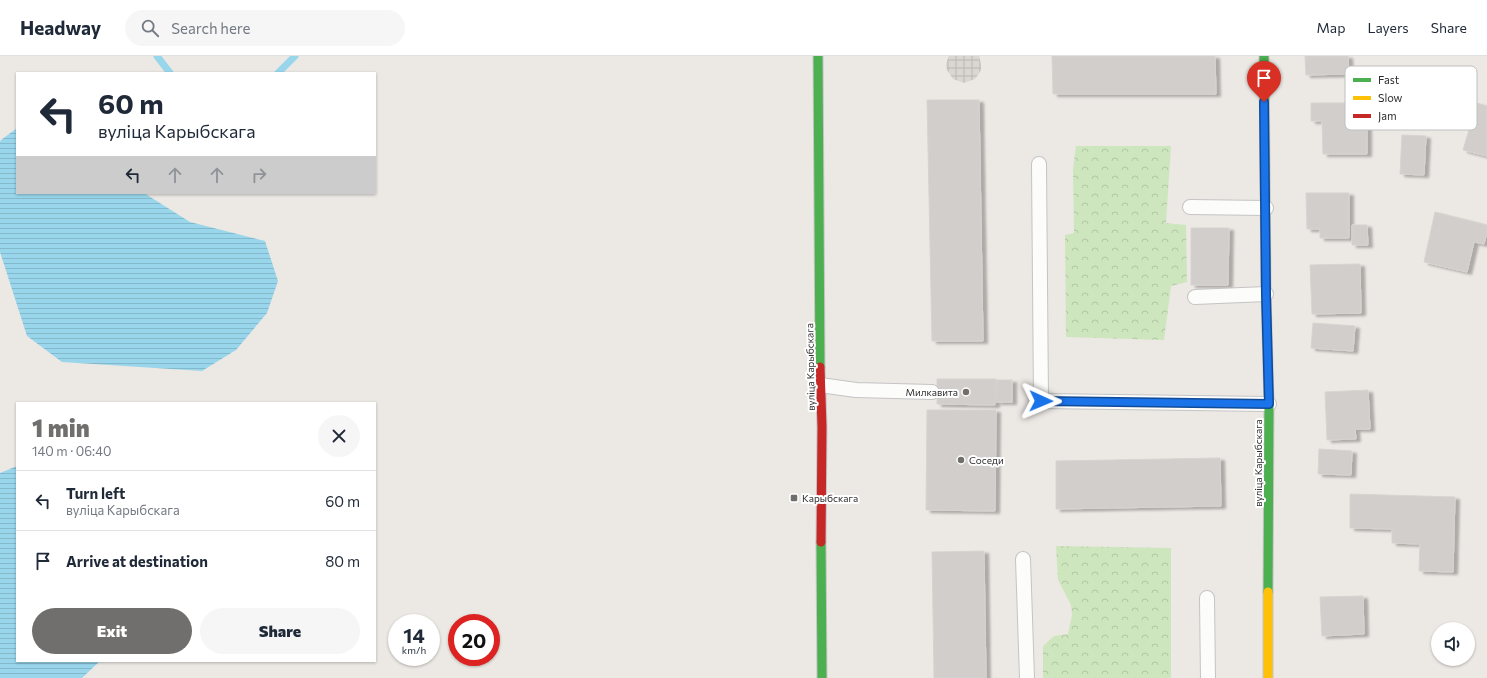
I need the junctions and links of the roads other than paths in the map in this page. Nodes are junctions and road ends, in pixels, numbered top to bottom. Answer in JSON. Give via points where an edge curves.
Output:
{"nodes":[{"id":1,"x":818,"y":56,"type":"edge"},
{"id":2,"x":1264,"y":56,"type":"edge"},
{"id":3,"x":1039,"y":164,"type":"dead end"},
{"id":4,"x":1190,"y":207,"type":"dead end"},
{"id":5,"x":1266,"y":208,"type":"junction"},
{"id":6,"x":1266,"y":294,"type":"junction"},
{"id":7,"x":1195,"y":297,"type":"dead end"},
{"id":8,"x":820,"y":385,"type":"junction"},
{"id":9,"x":932,"y":392,"type":"dead end"},
{"id":10,"x":1269,"y":404,"type":"junction"},
{"id":11,"x":1023,"y":560,"type":"dead end"},
{"id":12,"x":1207,"y":598,"type":"dead end"},
{"id":13,"x":822,"y":678,"type":"edge"},
{"id":14,"x":1028,"y":678,"type":"edge"},
{"id":15,"x":1208,"y":678,"type":"edge"},
{"id":16,"x":1268,"y":678,"type":"edge"}],
"edges":[{"from":1,"to":8,"type":"street","name":"вуліца Карыбскага"},
{"from":2,"to":5,"type":"street","name":"вуліца Карыбскага"},
{"from":3,"to":10,"type":"lane","via":[[1041,401]]},
{"from":4,"to":5,"type":"lane"},
{"from":5,"to":6,"type":"street","name":"вуліца Карыбскага"},
{"from":6,"to":7,"type":"lane"},
{"from":6,"to":10,"type":"street","name":"вуліца Карыбскага"},
{"from":8,"to":9,"type":"lane","via":[[856,390]]},
{"from":8,"to":13,"type":"street","name":"вуліца Карыбскага"},
{"from":10,"to":16,"type":"street","name":"вуліца Карыбскага"},
{"from":11,"to":14,"type":"lane"},
{"from":12,"to":15,"type":"lane"}]}
